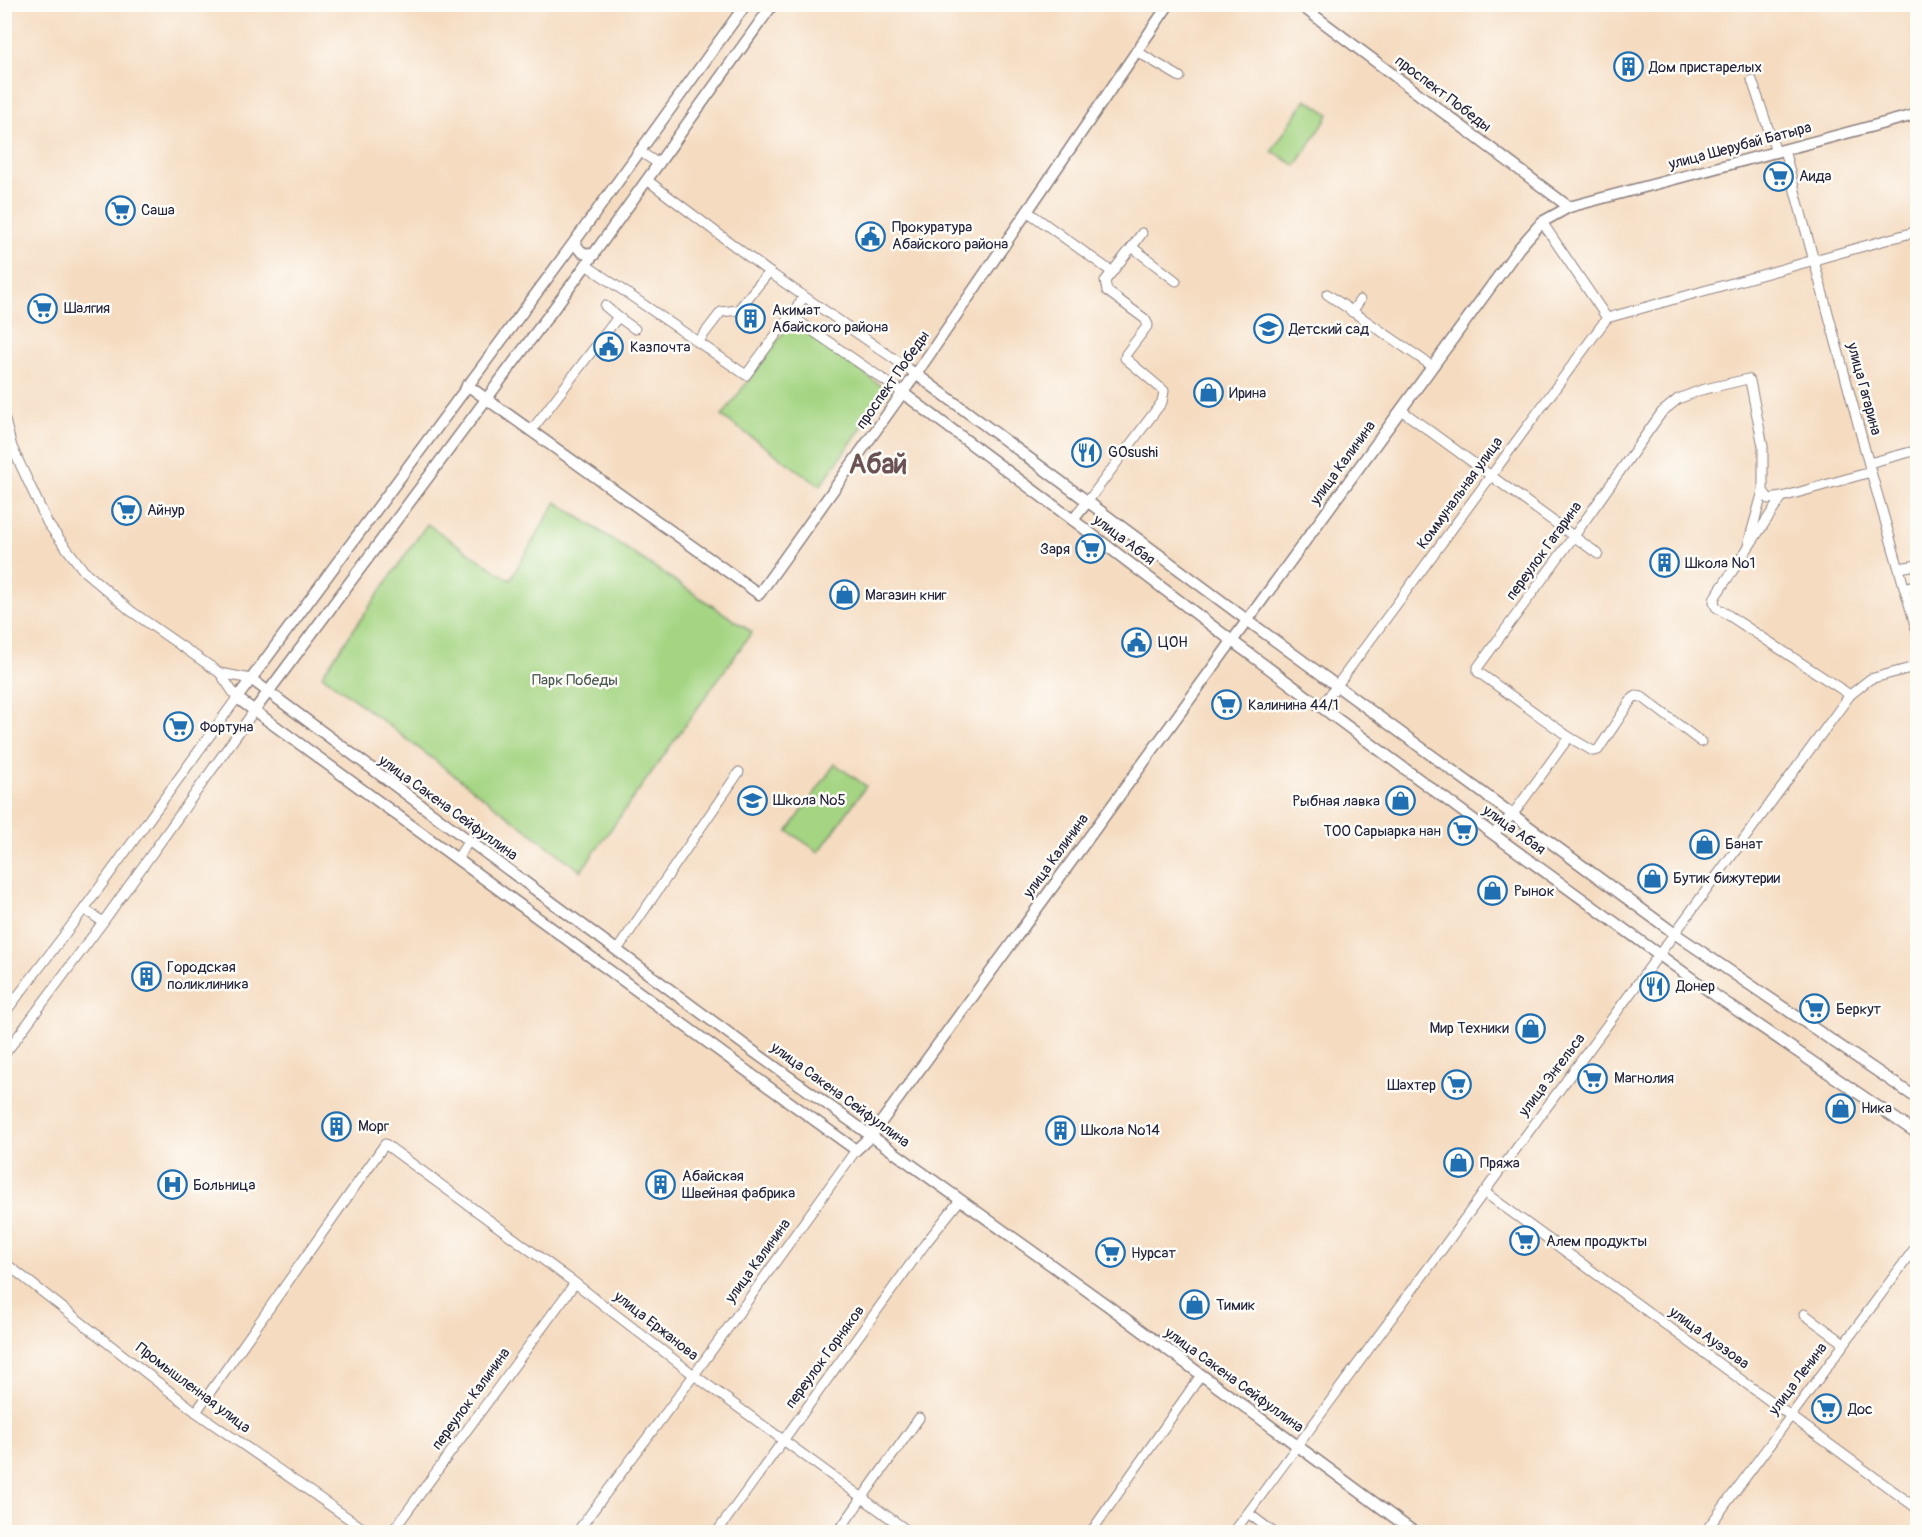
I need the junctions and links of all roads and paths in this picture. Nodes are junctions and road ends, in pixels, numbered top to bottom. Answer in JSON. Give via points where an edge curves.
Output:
{"nodes":[{"id":1,"x":746,"y":4,"type":"edge"},
{"id":2,"x":773,"y":4,"type":"edge"},
{"id":3,"x":1169,"y":4,"type":"edge"},
{"id":4,"x":1299,"y":4,"type":"edge"},
{"id":5,"x":1136,"y":51,"type":"junction"},
{"id":6,"x":1180,"y":77,"type":"dead end"},
{"id":7,"x":1752,"y":80,"type":"dead end"},
{"id":8,"x":1917,"y":114,"type":"edge"},
{"id":9,"x":639,"y":151,"type":"junction"},
{"id":10,"x":1780,"y":151,"type":"junction"},
{"id":11,"x":659,"y":164,"type":"junction"},
{"id":12,"x":647,"y":180,"type":"junction"},
{"id":13,"x":1569,"y":207,"type":"junction"},
{"id":14,"x":1027,"y":211,"type":"junction"},
{"id":15,"x":1542,"y":222,"type":"junction"},
{"id":16,"x":1917,"y":231,"type":"edge"},
{"id":17,"x":1142,"y":233,"type":"dead end"},
{"id":18,"x":575,"y":241,"type":"junction"},
{"id":19,"x":1132,"y":247,"type":"junction"},
{"id":20,"x":594,"y":255,"type":"junction"},
{"id":21,"x":1814,"y":260,"type":"junction"},
{"id":22,"x":586,"y":265,"type":"junction"},
{"id":23,"x":769,"y":272,"type":"junction"},
{"id":24,"x":1112,"y":272,"type":"junction"},
{"id":25,"x":1176,"y":281,"type":"dead end"},
{"id":26,"x":1327,"y":294,"type":"dead end"},
{"id":27,"x":804,"y":297,"type":"junction"},
{"id":28,"x":1360,"y":300,"type":"dead end"},
{"id":29,"x":605,"y":306,"type":"dead end"},
{"id":30,"x":1352,"y":312,"type":"junction"},
{"id":31,"x":618,"y":316,"type":"junction"},
{"id":32,"x":791,"y":316,"type":"junction"},
{"id":33,"x":1607,"y":318,"type":"junction"},
{"id":34,"x":635,"y":329,"type":"dead end"},
{"id":35,"x":698,"y":342,"type":"junction"},
{"id":36,"x":1432,"y":366,"type":"junction"},
{"id":37,"x":916,"y":374,"type":"junction"},
{"id":38,"x":467,"y":385,"type":"junction"},
{"id":39,"x":903,"y":393,"type":"junction"},
{"id":40,"x":487,"y":399,"type":"junction"},
{"id":41,"x":1401,"y":410,"type":"junction"},
{"id":42,"x":4,"y":417,"type":"edge"},
{"id":43,"x":531,"y":431,"type":"junction"},
{"id":44,"x":1917,"y":450,"type":"edge"},
{"id":45,"x":1870,"y":467,"type":"junction"},
{"id":46,"x":1491,"y":476,"type":"junction"},
{"id":47,"x":1763,"y":491,"type":"junction"},
{"id":48,"x":1782,"y":497,"type":"junction"},
{"id":49,"x":1088,"y":501,"type":"junction"},
{"id":50,"x":1073,"y":520,"type":"junction"},
{"id":51,"x":1574,"y":536,"type":"junction"},
{"id":52,"x":1747,"y":549,"type":"junction"},
{"id":53,"x":1598,"y":554,"type":"dead end"},
{"id":54,"x":1917,"y":565,"type":"edge"},
{"id":55,"x":1899,"y":568,"type":"junction"},
{"id":56,"x":1917,"y":584,"type":"edge"},
{"id":57,"x":1904,"y":588,"type":"junction"},
{"id":58,"x":1247,"y":620,"type":"junction"},
{"id":59,"x":1917,"y":635,"type":"edge"},
{"id":60,"x":1232,"y":641,"type":"junction"},
{"id":61,"x":1917,"y":666,"type":"edge"},
{"id":62,"x":220,"y":674,"type":"junction"},
{"id":63,"x":250,"y":680,"type":"junction"},
{"id":64,"x":1337,"y":685,"type":"junction"},
{"id":65,"x":268,"y":693,"type":"junction"},
{"id":66,"x":1850,"y":695,"type":"junction"},
{"id":67,"x":237,"y":698,"type":"junction"},
{"id":68,"x":1321,"y":707,"type":"junction"},
{"id":69,"x":255,"y":711,"type":"junction"},
{"id":70,"x":1569,"y":737,"type":"junction"},
{"id":71,"x":1701,"y":742,"type":"dead end"},
{"id":72,"x":739,"y":772,"type":"dead end"},
{"id":73,"x":1513,"y":814,"type":"junction"},
{"id":74,"x":1493,"y":834,"type":"junction"},
{"id":75,"x":468,"y":842,"type":"junction"},
{"id":76,"x":457,"y":859,"type":"junction"},
{"id":77,"x":84,"y":909,"type":"junction"},
{"id":78,"x":103,"y":922,"type":"junction"},
{"id":79,"x":1674,"y":933,"type":"junction"},
{"id":80,"x":617,"y":950,"type":"junction"},
{"id":81,"x":1658,"y":954,"type":"junction"},
{"id":82,"x":4,"y":1014,"type":"edge"},
{"id":83,"x":6,"y":1051,"type":"edge"},
{"id":84,"x":1917,"y":1099,"type":"edge"},
{"id":85,"x":1917,"y":1134,"type":"edge"},
{"id":86,"x":871,"y":1136,"type":"junction"},
{"id":87,"x":856,"y":1150,"type":"junction"},
{"id":88,"x":1484,"y":1192,"type":"junction"},
{"id":89,"x":960,"y":1200,"type":"junction"},
{"id":90,"x":1917,"y":1244,"type":"edge"},
{"id":91,"x":4,"y":1262,"type":"edge"},
{"id":92,"x":575,"y":1283,"type":"junction"},
{"id":93,"x":1804,"y":1314,"type":"dead end"},
{"id":94,"x":1844,"y":1343,"type":"junction"},
{"id":95,"x":694,"y":1375,"type":"junction"},
{"id":96,"x":1201,"y":1375,"type":"junction"},
{"id":97,"x":196,"y":1412,"type":"junction"},
{"id":98,"x":1789,"y":1416,"type":"junction"},
{"id":99,"x":919,"y":1418,"type":"dead end"},
{"id":100,"x":783,"y":1440,"type":"junction"},
{"id":101,"x":1297,"y":1446,"type":"junction"},
{"id":102,"x":862,"y":1499,"type":"junction"},
{"id":103,"x":1917,"y":1509,"type":"edge"},
{"id":104,"x":1248,"y":1513,"type":"junction"},
{"id":105,"x":1093,"y":1529,"type":"edge"},
{"id":106,"x":368,"y":1533,"type":"edge"},
{"id":107,"x":392,"y":1533,"type":"edge"},
{"id":108,"x":578,"y":1533,"type":"edge"},
{"id":109,"x":717,"y":1533,"type":"edge"},
{"id":110,"x":838,"y":1533,"type":"edge"},
{"id":111,"x":909,"y":1533,"type":"edge"},
{"id":112,"x":1234,"y":1533,"type":"edge"},
{"id":113,"x":1274,"y":1533,"type":"edge"},
{"id":114,"x":1414,"y":1533,"type":"edge"},
{"id":115,"x":1704,"y":1533,"type":"edge"}],
"edges":[{"from":1,"to":9,"type":"street"},
{"from":2,"to":11,"type":"street"},
{"from":3,"to":5,"type":"street","name":"проспект Победы"},
{"from":4,"to":13,"type":"street","name":"проспект Победы"},
{"from":5,"to":6,"type":"street"},
{"from":5,"to":14,"type":"street","name":"проспект Победы"},
{"from":7,"to":10,"type":"street","name":"улица Гагарина"},
{"from":8,"to":10,"type":"street","name":"улица Шерубай Батыра"},
{"from":9,"to":11,"type":"street"},
{"from":9,"to":18,"type":"street"},
{"from":10,"to":13,"type":"street","name":"улица Шерубай Батыра"},
{"from":10,"to":21,"type":"street","name":"улица Гагарина"},
{"from":11,"to":12,"type":"street"},
{"from":12,"to":20,"type":"street"},
{"from":12,"to":23,"type":"street"},
{"from":13,"to":15,"type":"street","name":"улица Калинина"},
{"from":14,"to":24,"type":"street"},
{"from":14,"to":37,"type":"street","name":"проспект Победы"},
{"from":15,"to":33,"type":"street"},
{"from":15,"to":36,"type":"street","name":"улица Калинина"},
{"from":16,"to":21,"type":"street"},
{"from":17,"to":19,"type":"street"},
{"from":18,"to":20,"type":"street","via":[[578,249]]},
{"from":18,"to":38,"type":"street"},
{"from":19,"to":24,"type":"street"},
{"from":19,"to":25,"type":"street"},
{"from":20,"to":22,"type":"street"},
{"from":21,"to":33,"type":"street"},
{"from":21,"to":45,"type":"street","name":"улица Гагарина"},
{"from":22,"to":35,"type":"street"},
{"from":22,"to":40,"type":"street"},
{"from":23,"to":27,"type":"street"},
{"from":23,"to":35,"type":"street","via":[[738,310],[721,312]]},
{"from":24,"to":49,"type":"street","via":[[1105,281],[1107,291],[1148,325],[1125,358],[1164,391],[1164,396]]},
{"from":26,"to":30,"type":"street"},
{"from":27,"to":32,"type":"street"},
{"from":27,"to":37,"type":"street"},
{"from":28,"to":30,"type":"street"},
{"from":29,"to":31,"type":"street"},
{"from":30,"to":36,"type":"street"},
{"from":31,"to":34,"type":"street"},
{"from":31,"to":43,"type":"street"},
{"from":32,"to":35,"type":"street","via":[[746,375]]},
{"from":32,"to":39,"type":"street"},
{"from":33,"to":46,"type":"street","name":"Коммунальная улица"},
{"from":36,"to":41,"type":"street","name":"улица Калинина"},
{"from":37,"to":39,"type":"street","name":"проспект Победы"},
{"from":37,"to":49,"type":"street"},
{"from":38,"to":40,"type":"street","name":"проспект Победы"},
{"from":38,"to":63,"type":"street"},
{"from":39,"to":43,"type":"street","name":"проспект Победы","via":[[759,594]]},
{"from":39,"to":50,"type":"street"},
{"from":40,"to":43,"type":"street","name":"проспект Победы"},
{"from":40,"to":65,"type":"street"},
{"from":41,"to":46,"type":"street"},
{"from":41,"to":58,"type":"street","name":"улица Калинина"},
{"from":42,"to":62,"type":"street","via":[[12,447],[48,524],[84,571]]},
{"from":44,"to":45,"type":"street"},
{"from":45,"to":48,"type":"street"},
{"from":45,"to":55,"type":"street","name":"улица Гагарина"},
{"from":46,"to":51,"type":"street"},
{"from":46,"to":64,"type":"street","name":"Коммунальная улица"},
{"from":47,"to":48,"type":"street","via":[[1769,499]]},
{"from":47,"to":51,"type":"street","name":"переулок Гагарина","via":[[1763,446],[1748,379],[1701,390],[1678,399],[1662,412]]},
{"from":47,"to":52,"type":"street"},
{"from":48,"to":52,"type":"street"},
{"from":49,"to":50,"type":"street","name":"улица Абая"},
{"from":49,"to":58,"type":"street","name":"улица Абая"},
{"from":50,"to":60,"type":"street","name":"улица Абая"},
{"from":51,"to":53,"type":"street"},
{"from":51,"to":70,"type":"street","name":"переулок Гагарина","via":[[1477,669]]},
{"from":52,"to":66,"type":"street","via":[[1715,597],[1716,607]]},
{"from":54,"to":55,"type":"street"},
{"from":55,"to":57,"type":"street","name":"улица Гагарина"},
{"from":56,"to":57,"type":"street"},
{"from":57,"to":59,"type":"street","name":"улица Гагарина"},
{"from":58,"to":60,"type":"street","name":"улица Калинина"},
{"from":58,"to":64,"type":"street","name":"улица Абая"},
{"from":60,"to":68,"type":"street","name":"улица Абая"},
{"from":60,"to":86,"type":"street","name":"улица Калинина"},
{"from":61,"to":66,"type":"street","name":"улица Энгельса","via":[[1870,679]]},
{"from":62,"to":63,"type":"street"},
{"from":62,"to":67,"type":"street"},
{"from":63,"to":65,"type":"street","name":"улица Сакена Сейфуллина"},
{"from":63,"to":67,"type":"street"},
{"from":64,"to":68,"type":"street","name":"Коммунальная улица"},
{"from":64,"to":73,"type":"street","name":"улица Абая"},
{"from":65,"to":69,"type":"street"},
{"from":65,"to":75,"type":"street","name":"улица Сакена Сейфуллина"},
{"from":66,"to":79,"type":"street","name":"улица Энгельса"},
{"from":67,"to":69,"type":"street"},
{"from":67,"to":77,"type":"street"},
{"from":68,"to":74,"type":"street","name":"улица Абая"},
{"from":69,"to":76,"type":"street"},
{"from":69,"to":78,"type":"street"},
{"from":70,"to":71,"type":"street","via":[[1598,750],[1636,696]]},
{"from":70,"to":73,"type":"street"},
{"from":72,"to":80,"type":"street"},
{"from":73,"to":74,"type":"street"},
{"from":73,"to":79,"type":"street","name":"улица Абая"},
{"from":74,"to":81,"type":"street","name":"улица Абая"},
{"from":75,"to":76,"type":"street"},
{"from":75,"to":80,"type":"street","name":"улица Сакена Сейфуллина"},
{"from":76,"to":87,"type":"street"},
{"from":77,"to":78,"type":"street"},
{"from":77,"to":82,"type":"street"},
{"from":78,"to":83,"type":"street"},
{"from":79,"to":81,"type":"street","name":"улица Энгельса"},
{"from":79,"to":84,"type":"street","name":"улица Абая"},
{"from":80,"to":86,"type":"street","name":"улица Сакена Сейфуллина"},
{"from":81,"to":85,"type":"street","name":"улица Абая"},
{"from":81,"to":88,"type":"street","name":"улица Энгельса"},
{"from":86,"to":87,"type":"street","name":"улица Калинина"},
{"from":86,"to":89,"type":"street","name":"улица Сакена Сейфуллина"},
{"from":87,"to":95,"type":"street","name":"улица Калинина"},
{"from":88,"to":98,"type":"street","name":"улица Ауэзова"},
{"from":88,"to":101,"type":"street","name":"улица Энгельса"},
{"from":89,"to":96,"type":"street","name":"улица Сакена Сейфуллина"},
{"from":89,"to":100,"type":"street","name":"переулок Горняков"},
{"from":90,"to":94,"type":"street","name":"улица Ленина"},
{"from":91,"to":97,"type":"street","name":"Промышленная улица"},
{"from":92,"to":95,"type":"street","name":"улица Ержанова"},
{"from":92,"to":97,"type":"street","name":"улица Ержанова","via":[[386,1144]]},
{"from":92,"to":107,"type":"street","name":"переулок Калинина"},
{"from":93,"to":94,"type":"street"},
{"from":94,"to":98,"type":"street","name":"улица Ленина"},
{"from":95,"to":100,"type":"street","name":"улица Ержанова"},
{"from":95,"to":108,"type":"street","name":"улица Калинина"},
{"from":96,"to":101,"type":"street","name":"улица Сакена Сейфуллина"},
{"from":96,"to":105,"type":"street"},
{"from":97,"to":106,"type":"street","name":"Промышленная улица"},
{"from":98,"to":103,"type":"street","name":"улица Ауэзова"},
{"from":98,"to":115,"type":"street","name":"улица Ленина"},
{"from":99,"to":102,"type":"street"},
{"from":100,"to":102,"type":"street","name":"улица Ержанова"},
{"from":100,"to":109,"type":"street","name":"переулок Горняков"},
{"from":101,"to":104,"type":"street","name":"улица Энгельса"},
{"from":101,"to":114,"type":"street","name":"улица Сакена Сейфуллина"},
{"from":102,"to":110,"type":"street"},
{"from":102,"to":111,"type":"street","name":"улица Ержанова"},
{"from":104,"to":112,"type":"street","name":"улица Энгельса"},
{"from":104,"to":113,"type":"street"}]}
